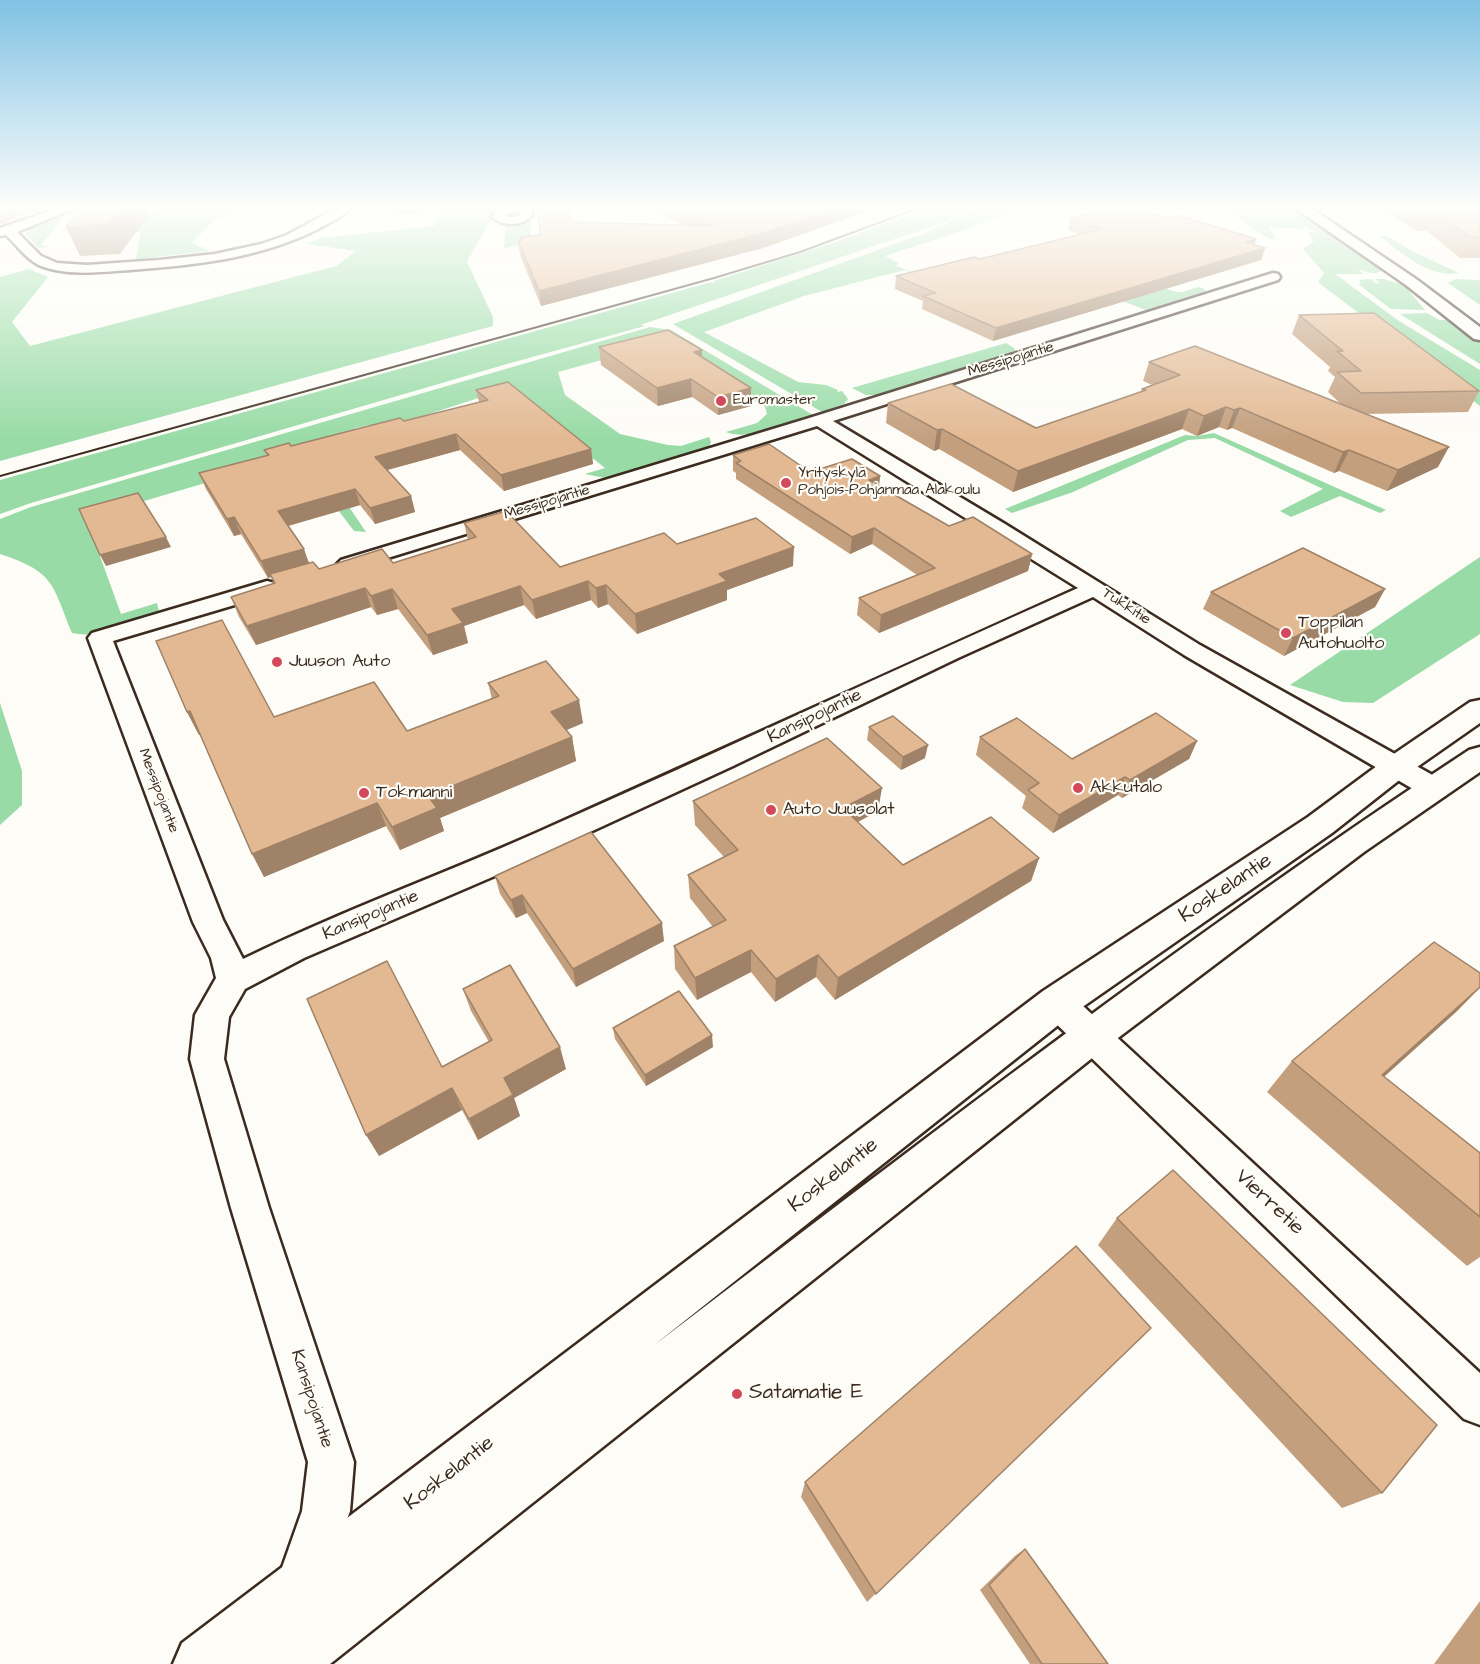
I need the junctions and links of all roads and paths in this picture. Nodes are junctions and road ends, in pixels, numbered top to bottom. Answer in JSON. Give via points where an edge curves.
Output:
{"nodes":[{"id":1,"x":1246,"y":286,"type":"edge"},
{"id":2,"x":1428,"y":286,"type":"edge"},
{"id":3,"x":1480,"y":335,"type":"edge"},
{"id":4,"x":820,"y":421,"type":"junction"},
{"id":5,"x":327,"y":570,"type":"edge"},
{"id":6,"x":284,"y":583,"type":"edge"},
{"id":7,"x":1095,"y":588,"type":"junction"},
{"id":8,"x":1480,"y":709,"type":"edge"},
{"id":9,"x":1480,"y":757,"type":"edge"},
{"id":10,"x":1396,"y":767,"type":"junction"},
{"id":11,"x":1434,"y":789,"type":"junction"},
{"id":12,"x":233,"y":979,"type":"junction"},
{"id":13,"x":1058,"y":1003,"type":"junction"},
{"id":14,"x":1092,"y":1035,"type":"junction"},
{"id":15,"x":1480,"y":1403,"type":"edge"},
{"id":16,"x":298,"y":1592,"type":"junction"},
{"id":17,"x":204,"y":1663,"type":"edge"},
{"id":18,"x":282,"y":1664,"type":"edge"}],
"edges":[{"from":1,"to":4,"type":"street","name":"Messipojantie"},
{"from":2,"to":3,"type":"main road"},
{"from":4,"to":5,"type":"street","name":"Messipojantie"},
{"from":4,"to":7,"type":"street","name":"Tukkitie"},
{"from":6,"to":12,"type":"street","name":"Messipojantie","via":[[100,638]]},
{"from":7,"to":10,"type":"street","name":"Tukkitie","via":[[1192,650]]},
{"from":7,"to":12,"type":"street","name":"Kansipojantie","via":[[487,867],[293,948]]},
{"from":8,"to":10,"type":"main road","name":"Koskelantie"},
{"from":9,"to":11,"type":"main road","name":"Koskelantie"},
{"from":10,"to":11,"type":"street","name":"Tukkitie"},
{"from":10,"to":13,"type":"main road","name":"Koskelantie","via":[[1320,825]]},
{"from":11,"to":14,"type":"main road","name":"Koskelantie","via":[[1352,843]]},
{"from":12,"to":16,"type":"street","name":"Kansipojantie","via":[[212,1015],[207,1059],[331,1462],[326,1511]]},
{"from":13,"to":14,"type":"street","name":"Vierretie"},
{"from":13,"to":16,"type":"main road","name":"Koskelantie"},
{"from":14,"to":15,"type":"street","name":"Vierretie"},
{"from":14,"to":18,"type":"main road","name":"Koskelantie"},
{"from":16,"to":17,"type":"main road","name":"Koskelantie"}]}
